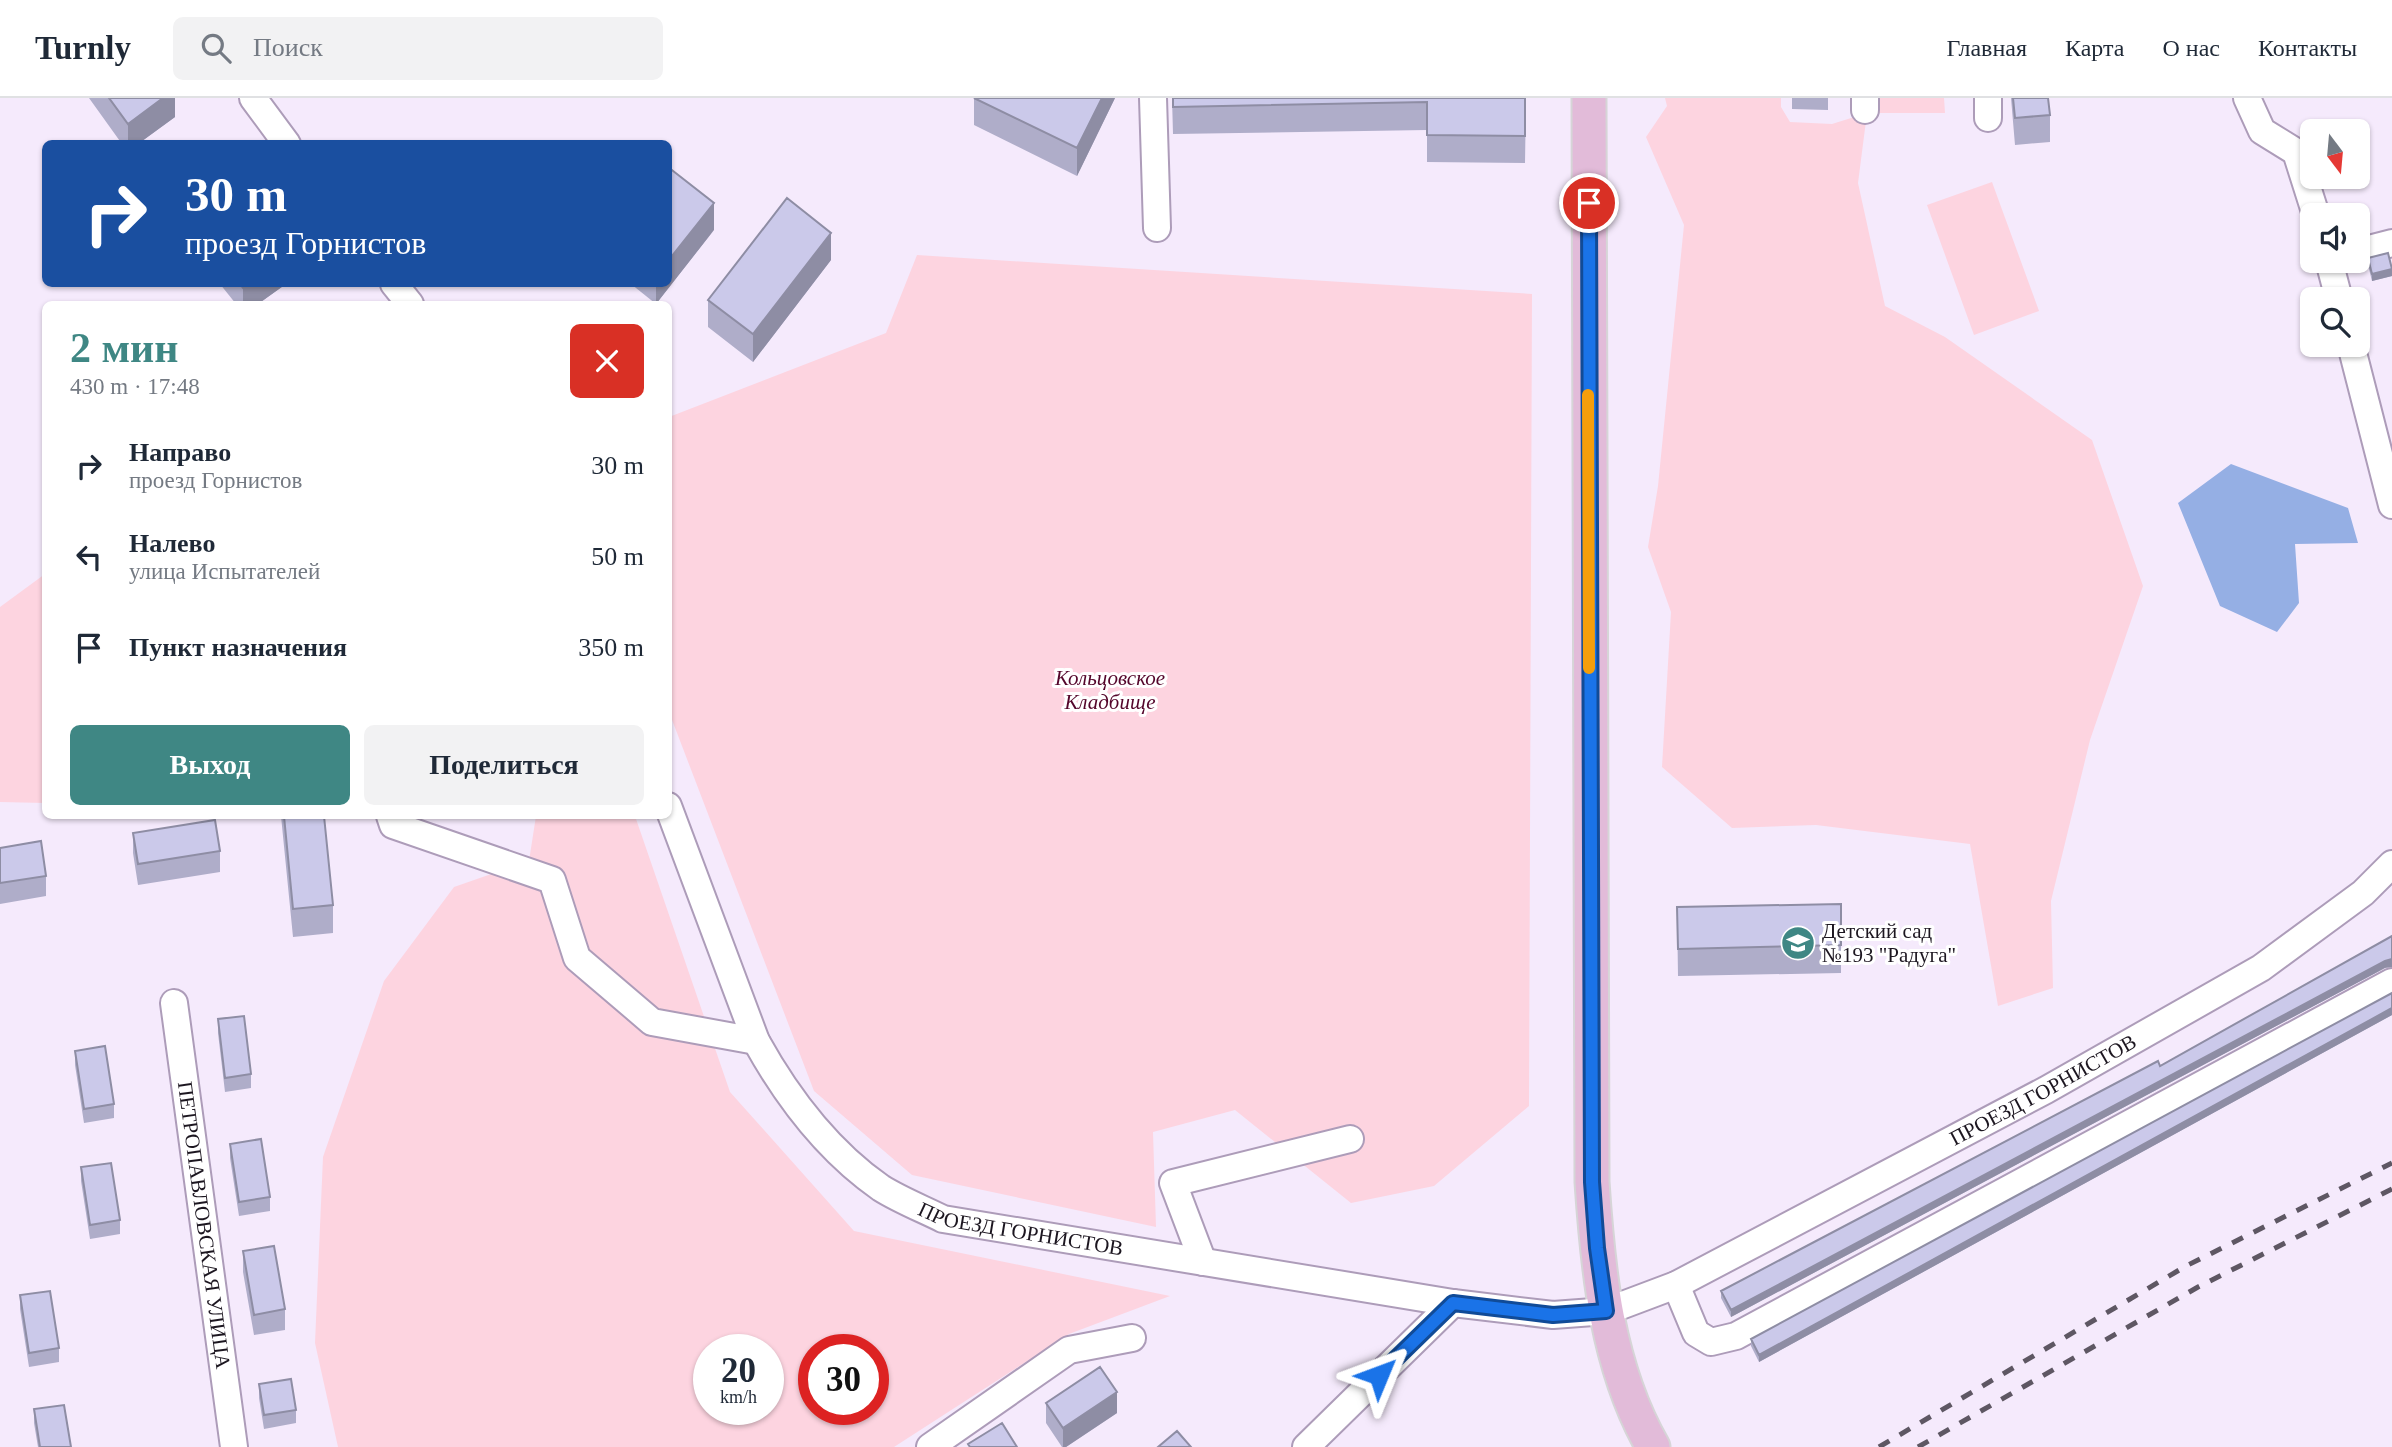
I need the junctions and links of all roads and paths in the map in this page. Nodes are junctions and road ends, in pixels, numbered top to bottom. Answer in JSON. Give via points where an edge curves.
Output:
{"nodes":[{"id":1,"x":253,"y":98,"type":"edge"},
{"id":2,"x":1153,"y":98,"type":"edge"},
{"id":3,"x":1588,"y":98,"type":"edge"},
{"id":4,"x":2247,"y":98,"type":"edge"},
{"id":5,"x":284,"y":140,"type":"edge"},
{"id":6,"x":2312,"y":203,"type":"edge"},
{"id":7,"x":1157,"y":228,"type":"dead end"},
{"id":8,"x":2392,"y":243,"type":"edge"},
{"id":9,"x":2370,"y":249,"type":"edge"},
{"id":10,"x":396,"y":287,"type":"edge"},
{"id":11,"x":408,"y":301,"type":"edge"},
{"id":12,"x":2354,"y":357,"type":"edge"},
{"id":13,"x":2392,"y":505,"type":"edge"},
{"id":14,"x":672,"y":817,"type":"edge"},
{"id":15,"x":391,"y":819,"type":"edge"},
{"id":16,"x":2392,"y":864,"type":"edge"},
{"id":17,"x":2392,"y":982,"type":"edge"},
{"id":18,"x":174,"y":1003,"type":"dead end"},
{"id":19,"x":756,"y":1041,"type":"junction"},
{"id":20,"x":1350,"y":1139,"type":"dead end"},
{"id":21,"x":1203,"y":1262,"type":"junction"},
{"id":22,"x":1676,"y":1285,"type":"junction"},
{"id":23,"x":1453,"y":1303,"type":"junction"},
{"id":24,"x":1606,"y":1311,"type":"junction"},
{"id":25,"x":1132,"y":1338,"type":"dead end"},
{"id":26,"x":234,"y":1447,"type":"edge"},
{"id":27,"x":930,"y":1447,"type":"edge"},
{"id":28,"x":1306,"y":1447,"type":"edge"},
{"id":29,"x":1653,"y":1447,"type":"edge"}],
"edges":[{"from":1,"to":5,"type":"street"},
{"from":2,"to":7,"type":"street"},
{"from":3,"to":24,"type":"main road","via":[[1592,1182]]},
{"from":4,"to":6,"type":"street","via":[[2262,131],[2296,152]]},
{"from":8,"to":9,"type":"street"},
{"from":10,"to":11,"type":"street"},
{"from":12,"to":13,"type":"street"},
{"from":14,"to":19,"type":"street","name":"ПРОЕЗД ГОРНИСТОВ"},
{"from":15,"to":19,"type":"street","via":[[393,825],[552,880],[577,958],[653,1022]]},
{"from":16,"to":22,"type":"street","name":"ПРОЕЗД ГОРНИСТОВ","via":[[2363,892],[2261,968],[2046,1090]]},
{"from":17,"to":22,"type":"street","via":[[1736,1336],[1711,1342],[1696,1333]]},
{"from":18,"to":26,"type":"street","name":"ПЕТРОПАВЛОВСКАЯ УЛИЦА"},
{"from":19,"to":21,"type":"street","name":"ПРОЕЗД ГОРНИСТОВ","via":[[819,1134],[881,1188],[943,1219]]},
{"from":20,"to":21,"type":"street","via":[[1173,1182]]},
{"from":21,"to":23,"type":"street","name":"ПРОЕЗД ГОРНИСТОВ"},
{"from":22,"to":24,"type":"street","name":"ПРОЕЗД ГОРНИСТОВ"},
{"from":23,"to":24,"type":"street","name":"ПРОЕЗД ГОРНИСТОВ","via":[[1553,1315]]},
{"from":23,"to":28,"type":"street"},
{"from":24,"to":29,"type":"main road","via":[[1619,1371]]},
{"from":25,"to":27,"type":"street","via":[[1069,1350]]}]}
